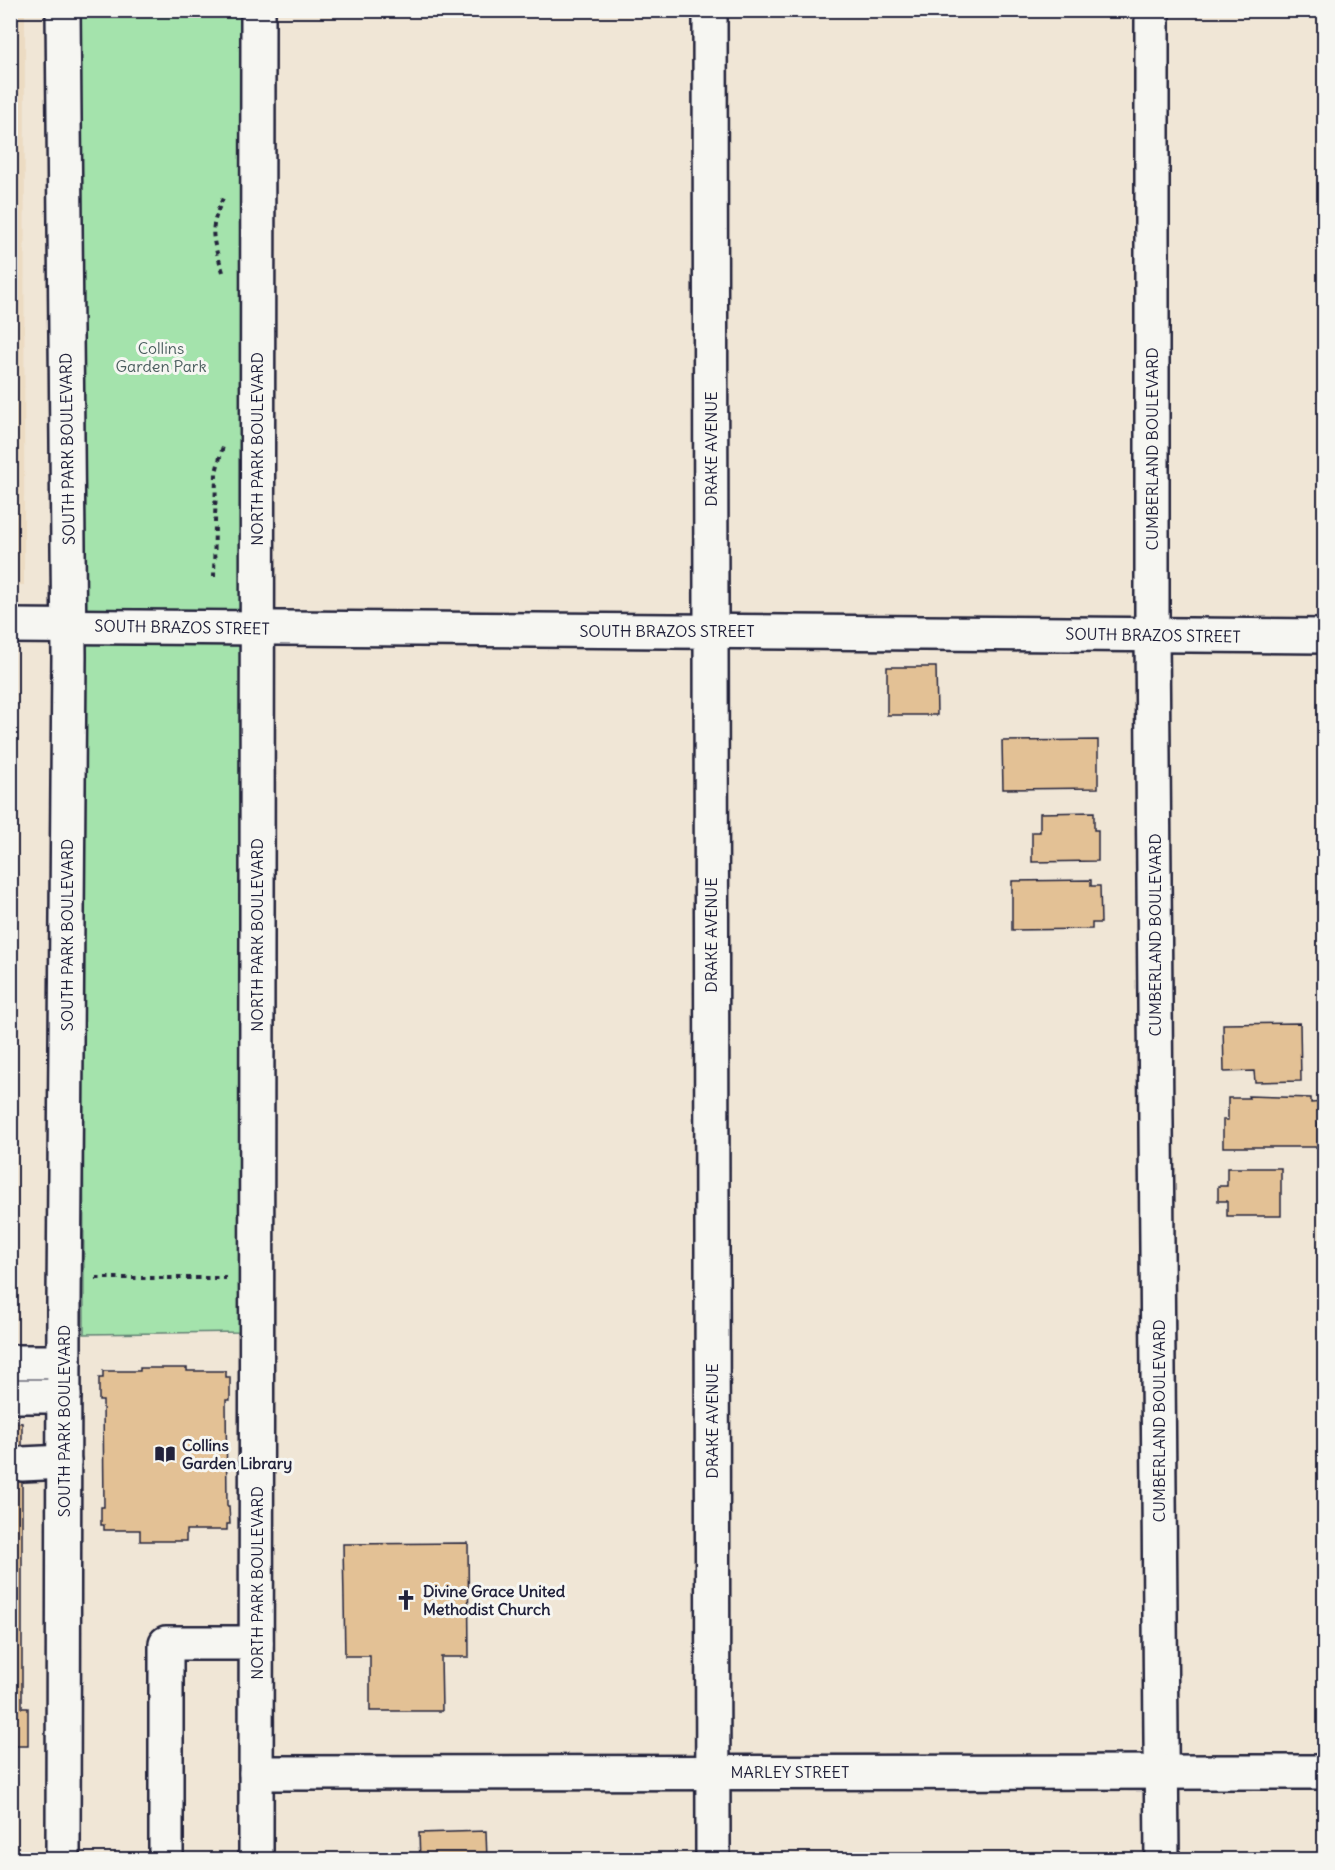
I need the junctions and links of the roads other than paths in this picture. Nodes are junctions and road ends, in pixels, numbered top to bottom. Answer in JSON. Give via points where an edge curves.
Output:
{"nodes":[{"id":1,"x":63,"y":10,"type":"edge"},
{"id":2,"x":258,"y":10,"type":"edge"},
{"id":3,"x":710,"y":10,"type":"edge"},
{"id":4,"x":1152,"y":10,"type":"edge"},
{"id":5,"x":10,"y":626,"type":"edge"},
{"id":6,"x":68,"y":626,"type":"junction"},
{"id":7,"x":256,"y":629,"type":"junction"},
{"id":8,"x":711,"y":632,"type":"junction"},
{"id":9,"x":1152,"y":634,"type":"junction"},
{"id":10,"x":1324,"y":636,"type":"edge"},
{"id":11,"x":10,"y":1362,"type":"edge"},
{"id":12,"x":64,"y":1362,"type":"junction"},
{"id":13,"x":10,"y":1396,"type":"edge"},
{"id":14,"x":64,"y":1396,"type":"junction"},
{"id":15,"x":64,"y":1462,"type":"junction"},
{"id":16,"x":22,"y":1464,"type":"dead end"},
{"id":17,"x":256,"y":1643,"type":"junction"},
{"id":18,"x":713,"y":1772,"type":"junction"},
{"id":19,"x":1162,"y":1772,"type":"junction"},
{"id":20,"x":1324,"y":1772,"type":"edge"},
{"id":21,"x":256,"y":1773,"type":"junction"},
{"id":22,"x":166,"y":1853,"type":"dead end"},
{"id":23,"x":63,"y":1860,"type":"edge"},
{"id":24,"x":256,"y":1860,"type":"edge"},
{"id":25,"x":713,"y":1860,"type":"edge"},
{"id":26,"x":1162,"y":1860,"type":"edge"}],
"edges":[{"from":1,"to":6,"type":"street","name":"SOUTH PARK BOULEVARD"},
{"from":2,"to":7,"type":"street","name":"NORTH PARK BOULEVARD"},
{"from":3,"to":8,"type":"street","name":"DRAKE AVENUE"},
{"from":4,"to":9,"type":"street","name":"CUMBERLAND BOULEVARD"},
{"from":5,"to":6,"type":"street","name":"SOUTH BRAZOS STREET"},
{"from":6,"to":7,"type":"street","name":"SOUTH BRAZOS STREET"},
{"from":6,"to":12,"type":"street","name":"SOUTH PARK BOULEVARD"},
{"from":7,"to":8,"type":"street","name":"SOUTH BRAZOS STREET"},
{"from":7,"to":17,"type":"street","name":"NORTH PARK BOULEVARD"},
{"from":8,"to":9,"type":"street","name":"SOUTH BRAZOS STREET"},
{"from":8,"to":18,"type":"street","name":"DRAKE AVENUE"},
{"from":9,"to":10,"type":"street","name":"SOUTH BRAZOS STREET"},
{"from":9,"to":19,"type":"street","name":"CUMBERLAND BOULEVARD"},
{"from":11,"to":12,"type":"street"},
{"from":12,"to":14,"type":"street","name":"SOUTH PARK BOULEVARD"},
{"from":13,"to":14,"type":"street"},
{"from":14,"to":15,"type":"street","name":"SOUTH PARK BOULEVARD"},
{"from":15,"to":16,"type":"street"},
{"from":15,"to":23,"type":"street","name":"SOUTH PARK BOULEVARD"},
{"from":17,"to":21,"type":"street","name":"NORTH PARK BOULEVARD"},
{"from":17,"to":22,"type":"street","via":[[166,1643]]},
{"from":18,"to":19,"type":"street","name":"MARLEY STREET"},
{"from":18,"to":21,"type":"street","name":"MARLEY STREET"},
{"from":18,"to":25,"type":"street","name":"DRAKE AVENUE"},
{"from":19,"to":20,"type":"street","name":"MARLEY STREET"},
{"from":19,"to":26,"type":"street","name":"CUMBERLAND BOULEVARD"},
{"from":21,"to":24,"type":"street","name":"NORTH PARK BOULEVARD"}]}
